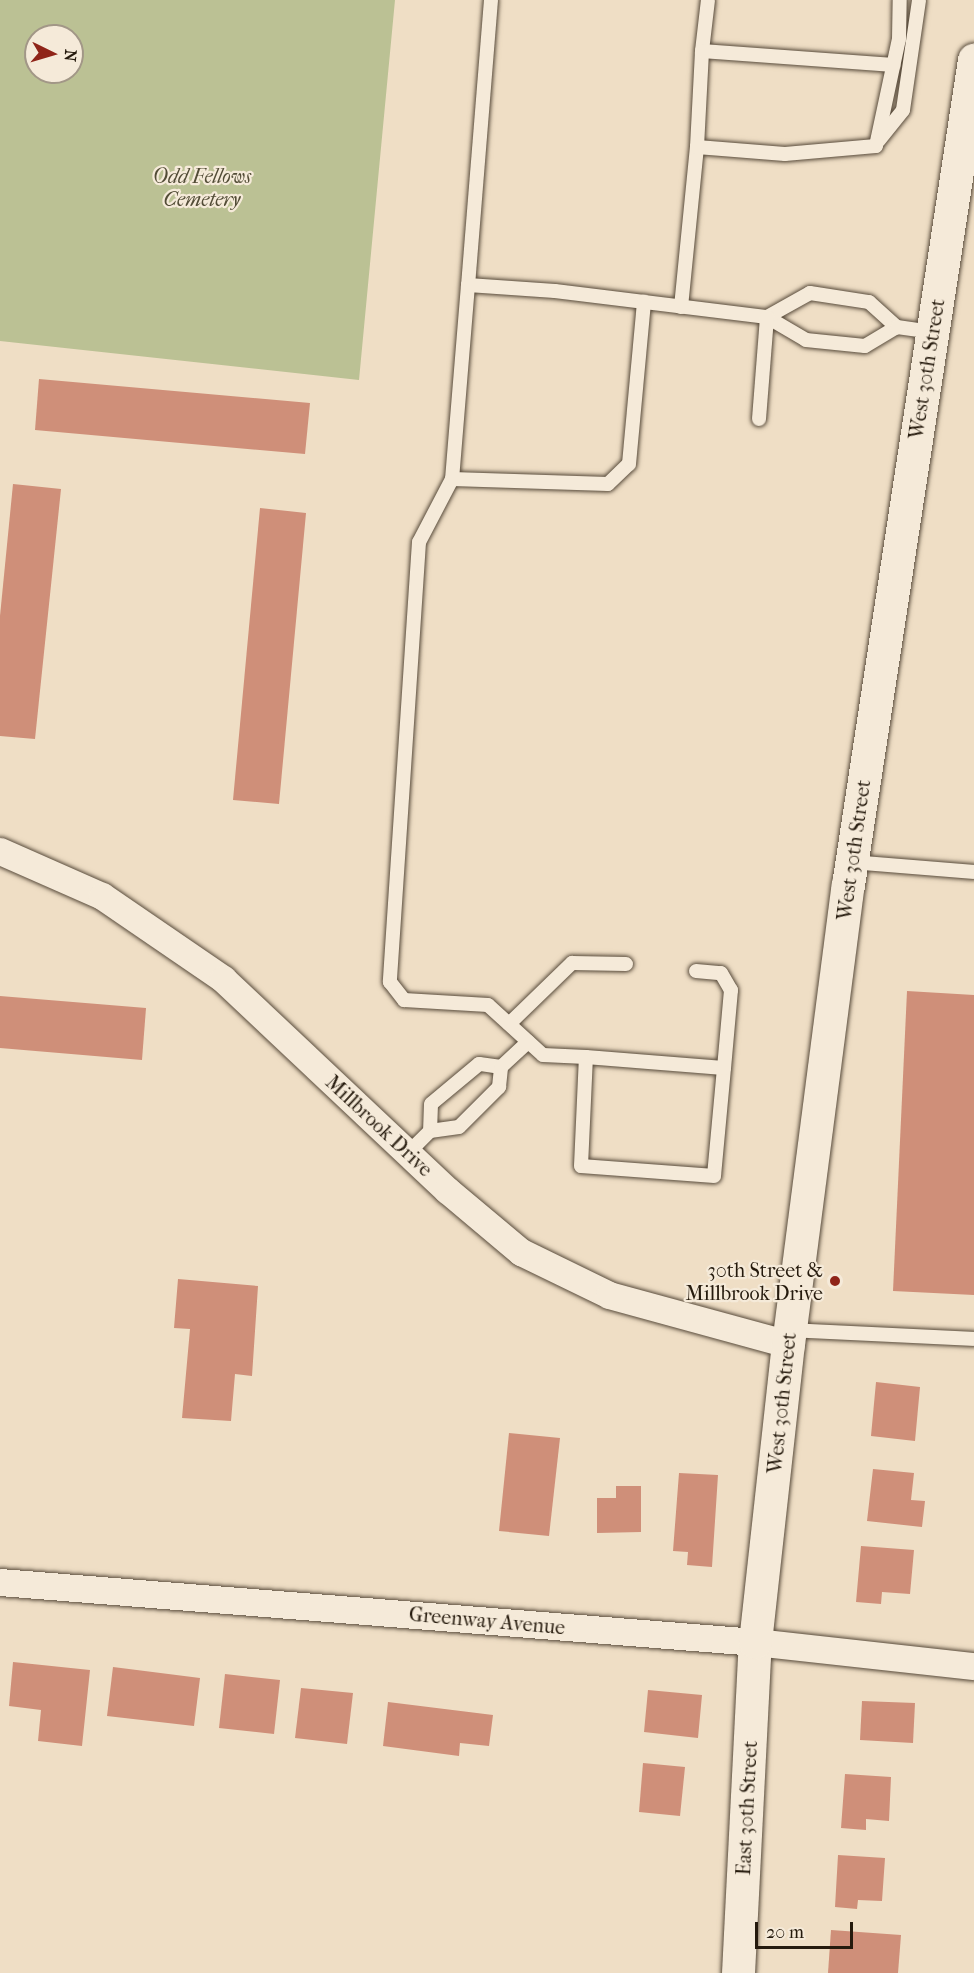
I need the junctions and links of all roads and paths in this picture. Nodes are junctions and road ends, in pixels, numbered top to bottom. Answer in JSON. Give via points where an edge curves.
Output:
{"nodes":[{"id":1,"x":491,"y":0,"type":"edge"},
{"id":2,"x":708,"y":0,"type":"edge"},
{"id":3,"x":900,"y":0,"type":"edge"},
{"id":4,"x":918,"y":0,"type":"edge"},
{"id":5,"x":702,"y":51,"type":"junction"},
{"id":6,"x":974,"y":60,"type":"edge"},
{"id":7,"x":893,"y":65,"type":"junction"},
{"id":8,"x":876,"y":144,"type":"junction"},
{"id":9,"x":697,"y":147,"type":"junction"},
{"id":10,"x":468,"y":285,"type":"junction"},
{"id":11,"x":644,"y":302,"type":"junction"},
{"id":12,"x":681,"y":307,"type":"junction"},
{"id":13,"x":766,"y":317,"type":"junction"},
{"id":14,"x":897,"y":327,"type":"junction"},
{"id":15,"x":932,"y":332,"type":"junction"},
{"id":16,"x":759,"y":419,"type":"dead end"},
{"id":17,"x":452,"y":479,"type":"junction"},
{"id":18,"x":0,"y":851,"type":"edge"},
{"id":19,"x":852,"y":862,"type":"junction"},
{"id":20,"x":974,"y":872,"type":"edge"},
{"id":21,"x":626,"y":964,"type":"dead end"},
{"id":22,"x":696,"y":971,"type":"dead end"},
{"id":23,"x":509,"y":1024,"type":"junction"},
{"id":24,"x":528,"y":1042,"type":"junction"},
{"id":25,"x":586,"y":1057,"type":"junction"},
{"id":26,"x":501,"y":1067,"type":"junction"},
{"id":27,"x":724,"y":1068,"type":"junction"},
{"id":28,"x":430,"y":1131,"type":"junction"},
{"id":29,"x":408,"y":1153,"type":"junction"},
{"id":30,"x":789,"y":1337,"type":"junction"},
{"id":31,"x":974,"y":1339,"type":"edge"},
{"id":32,"x":0,"y":1582,"type":"edge"},
{"id":33,"x":755,"y":1642,"type":"junction"},
{"id":34,"x":974,"y":1666,"type":"edge"},
{"id":35,"x":738,"y":1973,"type":"edge"}],
"edges":[{"from":1,"to":10,"type":"lane"},
{"from":2,"to":5,"type":"lane"},
{"from":3,"to":7,"type":"lane"},
{"from":4,"to":8,"type":"lane","via":[[903,110]]},
{"from":5,"to":7,"type":"lane"},
{"from":5,"to":9,"type":"lane"},
{"from":6,"to":15,"type":"street","name":"West 30th Street"},
{"from":7,"to":8,"type":"lane"},
{"from":8,"to":9,"type":"lane","via":[[785,154]]},
{"from":9,"to":12,"type":"lane"},
{"from":10,"to":11,"type":"lane"},
{"from":10,"to":17,"type":"lane"},
{"from":11,"to":12,"type":"lane"},
{"from":11,"to":17,"type":"lane","via":[[629,464],[608,484]]},
{"from":12,"to":13,"type":"lane"},
{"from":13,"to":14,"type":"lane","via":[[806,340],[865,346]]},
{"from":13,"to":14,"type":"lane","via":[[810,293],[869,302]]},
{"from":13,"to":16,"type":"lane"},
{"from":14,"to":15,"type":"lane"},
{"from":15,"to":19,"type":"street","name":"West 30th Street"},
{"from":17,"to":23,"type":"lane","via":[[419,542],[390,982],[404,1000],[488,1005]]},
{"from":18,"to":29,"type":"street","name":"Millbrook Drive","via":[[102,896],[224,979]]},
{"from":19,"to":20,"type":"lane"},
{"from":19,"to":30,"type":"street","name":"West 30th Street"},
{"from":21,"to":23,"type":"lane","via":[[572,963]]},
{"from":22,"to":27,"type":"lane","via":[[721,973],[731,990]]},
{"from":23,"to":24,"type":"lane"},
{"from":24,"to":25,"type":"lane","via":[[543,1055]]},
{"from":24,"to":26,"type":"lane"},
{"from":25,"to":27,"type":"lane"},
{"from":25,"to":27,"type":"lane","via":[[581,1166],[714,1176]]},
{"from":26,"to":28,"type":"lane","via":[[499,1087],[459,1127]]},
{"from":26,"to":28,"type":"lane","via":[[479,1064],[431,1104]]},
{"from":28,"to":29,"type":"lane"},
{"from":29,"to":30,"type":"street","name":"Millbrook Drive","via":[[521,1251],[609,1295]]},
{"from":30,"to":31,"type":"lane"},
{"from":30,"to":33,"type":"street","name":"West 30th Street"},
{"from":32,"to":33,"type":"street","name":"Greenway Avenue"},
{"from":33,"to":34,"type":"street","name":"Greenway Avenue"},
{"from":33,"to":35,"type":"street","name":"East 30th Street"}]}
